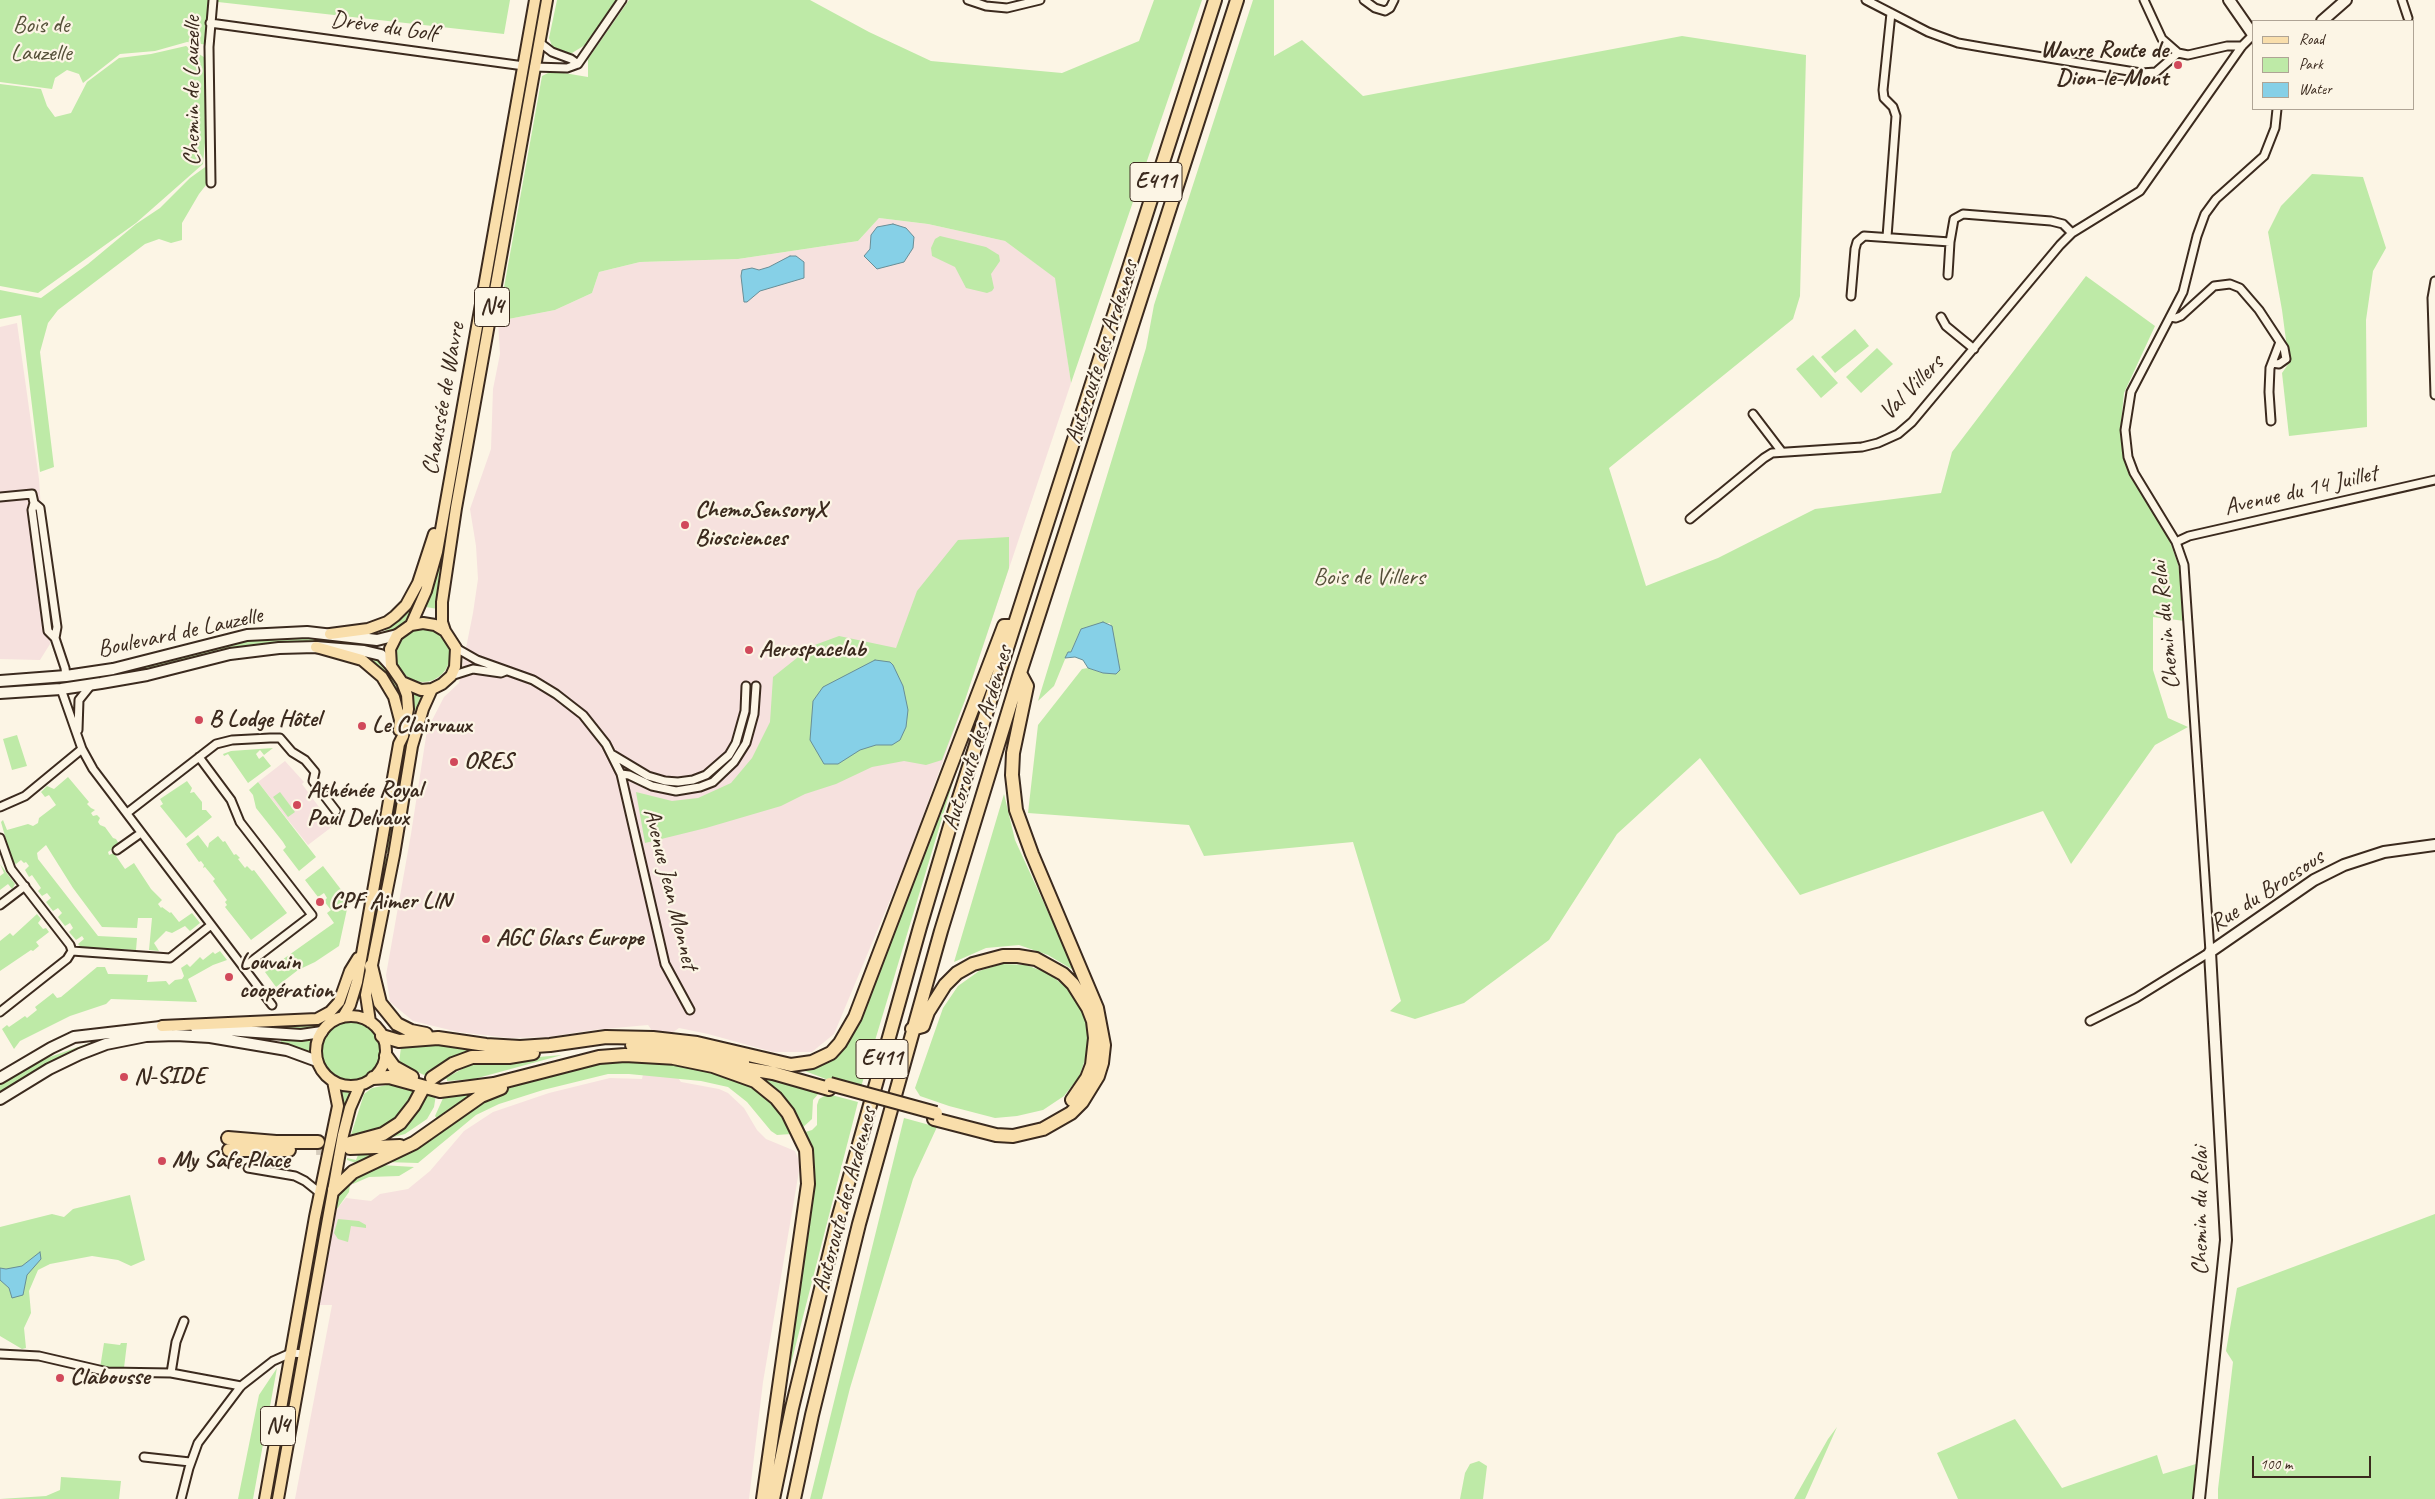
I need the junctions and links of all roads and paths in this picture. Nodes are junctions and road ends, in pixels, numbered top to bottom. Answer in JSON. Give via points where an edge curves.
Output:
{"nodes":[{"id":1,"x":214,"y":0,"type":"edge"},
{"id":2,"x":535,"y":0,"type":"edge"},
{"id":3,"x":547,"y":0,"type":"edge"},
{"id":4,"x":622,"y":0,"type":"edge"},
{"id":5,"x":968,"y":0,"type":"edge"},
{"id":6,"x":1040,"y":0,"type":"edge"},
{"id":7,"x":1215,"y":0,"type":"edge"},
{"id":8,"x":1237,"y":0,"type":"edge"},
{"id":9,"x":1364,"y":0,"type":"edge"},
{"id":10,"x":1394,"y":0,"type":"edge"},
{"id":11,"x":1866,"y":0,"type":"edge"},
{"id":12,"x":2144,"y":0,"type":"edge"},
{"id":13,"x":2229,"y":0,"type":"edge"},
{"id":14,"x":2346,"y":0,"type":"edge"},
{"id":15,"x":2402,"y":0,"type":"edge"},
{"id":16,"x":1891,"y":13,"type":"junction"},
{"id":17,"x":2408,"y":18,"type":"dead end"},
{"id":18,"x":2323,"y":20,"type":"edge"},
{"id":19,"x":210,"y":24,"type":"junction"},
{"id":20,"x":2252,"y":33,"type":"edge"},
{"id":21,"x":2252,"y":38,"type":"edge"},
{"id":22,"x":539,"y":42,"type":"junction"},
{"id":23,"x":2242,"y":46,"type":"junction"},
{"id":24,"x":2178,"y":53,"type":"junction"},
{"id":25,"x":578,"y":64,"type":"junction"},
{"id":26,"x":524,"y":66,"type":"junction"},
{"id":27,"x":534,"y":67,"type":"junction"},
{"id":28,"x":2277,"y":110,"type":"edge"},
{"id":29,"x":212,"y":183,"type":"dead end"},
{"id":30,"x":2072,"y":234,"type":"junction"},
{"id":31,"x":1887,"y":237,"type":"junction"},
{"id":32,"x":1950,"y":242,"type":"junction"},
{"id":33,"x":1948,"y":275,"type":"dead end"},
{"id":34,"x":2435,"y":281,"type":"edge"},
{"id":35,"x":1851,"y":296,"type":"dead end"},
{"id":36,"x":1941,"y":317,"type":"dead end"},
{"id":37,"x":2170,"y":317,"type":"junction"},
{"id":38,"x":2280,"y":342,"type":"junction"},
{"id":39,"x":1974,"y":349,"type":"junction"},
{"id":40,"x":2434,"y":353,"type":"edge"},
{"id":41,"x":2272,"y":363,"type":"junction"},
{"id":42,"x":2435,"y":395,"type":"edge"},
{"id":43,"x":1753,"y":414,"type":"dead end"},
{"id":44,"x":2271,"y":422,"type":"dead end"},
{"id":45,"x":1782,"y":452,"type":"junction"},
{"id":46,"x":2435,"y":480,"type":"edge"},
{"id":47,"x":447,"y":496,"type":"junction"},
{"id":48,"x":0,"y":497,"type":"edge"},
{"id":49,"x":1690,"y":519,"type":"dead end"},
{"id":50,"x":2176,"y":542,"type":"junction"},
{"id":51,"x":411,"y":625,"type":"junction"},
{"id":52,"x":1014,"y":626,"type":"junction"},
{"id":53,"x":446,"y":632,"type":"junction"},
{"id":54,"x":330,"y":634,"type":"junction"},
{"id":55,"x":397,"y":634,"type":"junction"},
{"id":56,"x":316,"y":648,"type":"junction"},
{"id":57,"x":456,"y":648,"type":"junction"},
{"id":58,"x":391,"y":666,"type":"junction"},
{"id":59,"x":506,"y":671,"type":"junction"},
{"id":60,"x":1020,"y":674,"type":"junction"},
{"id":61,"x":70,"y":676,"type":"junction"},
{"id":62,"x":451,"y":676,"type":"junction"},
{"id":63,"x":0,"y":681,"type":"edge"},
{"id":64,"x":402,"y":682,"type":"junction"},
{"id":65,"x":91,"y":685,"type":"junction"},
{"id":66,"x":746,"y":686,"type":"dead end"},
{"id":67,"x":756,"y":686,"type":"dead end"},
{"id":68,"x":61,"y":689,"type":"junction"},
{"id":69,"x":432,"y":689,"type":"junction"},
{"id":70,"x":0,"y":693,"type":"edge"},
{"id":71,"x":78,"y":736,"type":"junction"},
{"id":72,"x":399,"y":744,"type":"junction"},
{"id":73,"x":82,"y":749,"type":"junction"},
{"id":74,"x":613,"y":755,"type":"junction"},
{"id":75,"x":199,"y":757,"type":"junction"},
{"id":76,"x":621,"y":774,"type":"junction"},
{"id":77,"x":0,"y":806,"type":"edge"},
{"id":78,"x":336,"y":811,"type":"dead end"},
{"id":79,"x":126,"y":813,"type":"junction"},
{"id":80,"x":141,"y":833,"type":"junction"},
{"id":81,"x":0,"y":838,"type":"edge"},
{"id":82,"x":2435,"y":845,"type":"edge"},
{"id":83,"x":117,"y":850,"type":"dead end"},
{"id":84,"x":25,"y":886,"type":"junction"},
{"id":85,"x":0,"y":905,"type":"edge"},
{"id":86,"x":211,"y":925,"type":"junction"},
{"id":87,"x":72,"y":950,"type":"junction"},
{"id":88,"x":2210,"y":952,"type":"junction"},
{"id":89,"x":360,"y":955,"type":"junction"},
{"id":90,"x":372,"y":963,"type":"junction"},
{"id":91,"x":244,"y":967,"type":"junction"},
{"id":92,"x":272,"y":1005,"type":"dead end"},
{"id":93,"x":690,"y":1010,"type":"dead end"},
{"id":94,"x":0,"y":1012,"type":"edge"},
{"id":95,"x":343,"y":1017,"type":"junction"},
{"id":96,"x":2090,"y":1021,"type":"dead end"},
{"id":97,"x":370,"y":1022,"type":"junction"},
{"id":98,"x":162,"y":1026,"type":"junction"},
{"id":99,"x":912,"y":1029,"type":"junction"},
{"id":100,"x":322,"y":1032,"type":"junction"},
{"id":101,"x":382,"y":1036,"type":"junction"},
{"id":102,"x":606,"y":1037,"type":"junction"},
{"id":103,"x":438,"y":1038,"type":"junction"},
{"id":104,"x":652,"y":1046,"type":"junction"},
{"id":105,"x":525,"y":1054,"type":"junction"},
{"id":106,"x":386,"y":1056,"type":"junction"},
{"id":107,"x":669,"y":1057,"type":"junction"},
{"id":108,"x":317,"y":1061,"type":"junction"},
{"id":109,"x":548,"y":1070,"type":"junction"},
{"id":110,"x":0,"y":1078,"type":"edge"},
{"id":111,"x":373,"y":1078,"type":"junction"},
{"id":112,"x":432,"y":1078,"type":"dead end"},
{"id":113,"x":333,"y":1081,"type":"junction"},
{"id":114,"x":360,"y":1085,"type":"junction"},
{"id":115,"x":830,"y":1086,"type":"junction"},
{"id":116,"x":421,"y":1092,"type":"dead end"},
{"id":117,"x":0,"y":1099,"type":"edge"},
{"id":118,"x":935,"y":1116,"type":"junction"},
{"id":119,"x":414,"y":1143,"type":"junction"},
{"id":120,"x":228,"y":1144,"type":"dead end"},
{"id":121,"x":317,"y":1145,"type":"tunnel mouth"},
{"id":122,"x":248,"y":1168,"type":"dead end"},
{"id":123,"x":334,"y":1190,"type":"junction"},
{"id":124,"x":320,"y":1193,"type":"junction"},
{"id":125,"x":184,"y":1320,"type":"dead end"},
{"id":126,"x":0,"y":1354,"type":"edge"},
{"id":127,"x":304,"y":1354,"type":"junction"},
{"id":128,"x":288,"y":1355,"type":"junction"},
{"id":129,"x":171,"y":1373,"type":"junction"},
{"id":130,"x":241,"y":1386,"type":"junction"},
{"id":131,"x":144,"y":1457,"type":"dead end"},
{"id":132,"x":190,"y":1462,"type":"junction"},
{"id":133,"x":182,"y":1499,"type":"edge"},
{"id":134,"x":265,"y":1499,"type":"edge"},
{"id":135,"x":278,"y":1499,"type":"edge"},
{"id":136,"x":763,"y":1499,"type":"edge"},
{"id":137,"x":773,"y":1499,"type":"edge"},
{"id":138,"x":794,"y":1499,"type":"edge"},
{"id":139,"x":2199,"y":1499,"type":"edge"}],
"edges":[{"from":1,"to":19,"type":"street","name":"Chemin de Lauzelle"},
{"from":2,"to":26,"type":"main road","name":"Chaussée de Wavre","number":"N4"},
{"from":3,"to":22,"type":"main road","number":"N4"},
{"from":4,"to":25,"type":"street"},
{"from":5,"to":6,"type":"street","via":[[1007,8]]},
{"from":7,"to":52,"type":"highway","name":"Autoroute des Ardennes","number":"E411"},
{"from":8,"to":60,"type":"highway","name":"Autoroute des Ardennes","number":"E411"},
{"from":9,"to":10,"type":"street","via":[[1385,11]]},
{"from":11,"to":16,"type":"street"},
{"from":12,"to":24,"type":"street","via":[[2162,39]]},
{"from":13,"to":20,"type":"main road"},
{"from":14,"to":18,"type":"main road"},
{"from":15,"to":17,"type":"street"},
{"from":16,"to":24,"type":"street","via":[[1958,43],[2141,73],[2156,72]]},
{"from":16,"to":31,"type":"street","via":[[1883,90],[1884,98],[1894,107],[1896,116]]},
{"from":19,"to":26,"type":"street","name":"Drève du Golf"},
{"from":19,"to":29,"type":"street","name":"Chemin de Lauzelle"},
{"from":21,"to":23,"type":"street","name":"Val Villers"},
{"from":22,"to":25,"type":"street"},
{"from":22,"to":27,"type":"main road","number":"N4"},
{"from":23,"to":24,"type":"street","via":[[2188,55]]},
{"from":23,"to":30,"type":"street","name":"Val Villers","via":[[2147,182],[2132,198]]},
{"from":25,"to":27,"type":"street","via":[[567,68]]},
{"from":26,"to":47,"type":"main road","name":"Chaussée de Wavre","number":"N4"},
{"from":27,"to":53,"type":"main road","name":"Chaussée de Wavre","number":"N4","via":[[456,508],[442,602],[442,622]]},
{"from":28,"to":37,"type":"street","name":"Chemin du Relai","via":[[2275,128],[2264,156],[2216,199],[2205,214],[2183,292]]},
{"from":30,"to":32,"type":"street","via":[[2063,224],[2051,220],[1963,214],[1954,219]]},
{"from":30,"to":39,"type":"street","name":"Val Villers"},
{"from":31,"to":32,"type":"street"},
{"from":31,"to":35,"type":"street","via":[[1864,236],[1857,242]]},
{"from":32,"to":33,"type":"street"},
{"from":34,"to":40,"type":"street","via":[[2432,298]]},
{"from":36,"to":39,"type":"street","name":"Val Villers","via":[[1946,326]]},
{"from":37,"to":38,"type":"street","via":[[2181,316],[2214,286],[2236,286],[2259,310]]},
{"from":37,"to":50,"type":"street","name":"Chemin du Relai","via":[[2131,392],[2125,430],[2128,457],[2134,473]]},
{"from":38,"to":41,"type":"street"},
{"from":38,"to":41,"type":"street","via":[[2286,359],[2279,364]]},
{"from":39,"to":45,"type":"street","name":"Val Villers","via":[[1912,422],[1889,439],[1862,447]]},
{"from":40,"to":42,"type":"street"},
{"from":41,"to":44,"type":"street","via":[[2269,392]]},
{"from":43,"to":45,"type":"street"},
{"from":45,"to":49,"type":"street","name":"Val Villers","via":[[1764,458]]},
{"from":46,"to":50,"type":"street","name":"Avenue du 14 Juillet","via":[[2189,536]]},
{"from":47,"to":51,"type":"main road","name":"Chaussée de Wavre","number":"N4","via":[[432,569],[420,609]]},
{"from":47,"to":54,"type":"main road","via":[[439,507],[418,584],[406,605],[387,622],[374,627]]},
{"from":48,"to":61,"type":"street","via":[[32,494],[34,503],[40,508],[57,627],[55,638]]},
{"from":50,"to":88,"type":"street","name":"Chemin du Relai","via":[[2187,588]]},
{"from":51,"to":53,"type":"main road","via":[[435,625]]},
{"from":51,"to":55,"type":"main road"},
{"from":52,"to":102,"type":"highway","via":[[1004,626],[855,1017],[831,1054],[812,1062],[791,1065],[697,1043]]},
{"from":52,"to":137,"type":"highway","name":"Autoroute des Ardennes","number":"E411","via":[[950,826],[863,1123],[812,1324]]},
{"from":53,"to":57,"type":"main road","name":"Chaussée de Wavre","number":"N4"},
{"from":54,"to":55,"type":"main road","name":"Boulevard de Lauzelle","via":[[377,640]]},
{"from":54,"to":61,"type":"main road","name":"Boulevard de Lauzelle","via":[[280,632],[247,635]]},
{"from":55,"to":58,"type":"main road","via":[[390,649]]},
{"from":56,"to":58,"type":"main road","name":"Boulevard de Lauzelle","via":[[381,655]]},
{"from":56,"to":65,"type":"main road","name":"Boulevard de Lauzelle","via":[[279,648],[230,654]]},
{"from":56,"to":72,"type":"main road","via":[[362,660],[382,677],[398,711]]},
{"from":57,"to":59,"type":"street","name":"Avenue Jean Monnet"},
{"from":57,"to":62,"type":"main road"},
{"from":58,"to":64,"type":"main road"},
{"from":59,"to":62,"type":"street","name":"Avenue Jean Monnet","via":[[473,670]]},
{"from":59,"to":74,"type":"street","name":"Avenue Jean Monnet","via":[[533,680],[565,700],[591,724]]},
{"from":60,"to":99,"type":"highway","name":"Autoroute des Ardennes","number":"E411"},
{"from":60,"to":118,"type":"highway","via":[[1027,686],[1013,753],[1016,810],[1097,1008],[1103,1037],[1102,1062],[1098,1076],[1082,1102],[1071,1113],[1043,1130],[1013,1136],[996,1135]]},
{"from":61,"to":63,"type":"main road","name":"Boulevard de Lauzelle"},
{"from":61,"to":68,"type":"main road"},
{"from":62,"to":69,"type":"main road"},
{"from":64,"to":69,"type":"main road","via":[[421,690]]},
{"from":64,"to":72,"type":"main road","via":[[408,710]]},
{"from":65,"to":68,"type":"main road","name":"Boulevard de Lauzelle"},
{"from":65,"to":71,"type":"street","via":[[78,700]]},
{"from":66,"to":74,"type":"street","name":"Avenue Jean Monnet","via":[[745,711],[736,743],[729,755],[706,775],[693,780],[665,781],[648,776]]},
{"from":67,"to":76,"type":"street","name":"Avenue Jean Monnet","via":[[754,714],[746,744],[734,762],[712,782],[676,791]]},
{"from":68,"to":70,"type":"main road","name":"Boulevard de Lauzelle"},
{"from":68,"to":71,"type":"street"},
{"from":69,"to":90,"type":"main road","via":[[417,725]]},
{"from":71,"to":73,"type":"street"},
{"from":72,"to":89,"type":"main road"},
{"from":73,"to":77,"type":"street","via":[[25,796]]},
{"from":73,"to":79,"type":"street"},
{"from":74,"to":76,"type":"street","name":"Avenue Jean Monnet"},
{"from":75,"to":78,"type":"street","via":[[216,744],[232,740],[280,738],[292,752],[305,760],[314,772],[312,780]]},
{"from":75,"to":79,"type":"street"},
{"from":75,"to":91,"type":"street","via":[[231,800],[240,822],[312,915]]},
{"from":76,"to":93,"type":"street","name":"Avenue Jean Monnet","via":[[661,949],[673,981]]},
{"from":79,"to":80,"type":"street"},
{"from":80,"to":83,"type":"street"},
{"from":80,"to":86,"type":"street"},
{"from":81,"to":84,"type":"street","via":[[8,864]]},
{"from":82,"to":88,"type":"main road","name":"Rue du Brocsous","via":[[2384,852],[2344,865],[2314,880]]},
{"from":84,"to":85,"type":"street"},
{"from":84,"to":87,"type":"street"},
{"from":86,"to":87,"type":"street","via":[[170,958]]},
{"from":86,"to":91,"type":"street"},
{"from":87,"to":94,"type":"street","via":[[67,959]]},
{"from":88,"to":96,"type":"street","via":[[2136,998]]},
{"from":88,"to":139,"type":"main road","name":"Chemin du Relai","via":[[2226,1240]]},
{"from":89,"to":95,"type":"main road","via":[[357,982]]},
{"from":89,"to":98,"type":"main road","via":[[350,970],[339,1002],[317,1019]]},
{"from":90,"to":97,"type":"main road","via":[[366,1004]]},
{"from":90,"to":103,"type":"highway","via":[[380,1003],[397,1024]]},
{"from":91,"to":92,"type":"street"},
{"from":95,"to":97,"type":"main road","via":[[357,1017]]},
{"from":95,"to":100,"type":"main road","via":[[331,1022]]},
{"from":97,"to":101,"type":"main road"},
{"from":98,"to":100,"type":"main road","via":[[301,1035]]},
{"from":98,"to":110,"type":"main road","via":[[74,1037]]},
{"from":99,"to":118,"type":"highway","via":[[923,1026],[945,985],[958,973],[973,964],[1003,956],[1036,959],[1063,974],[1082,996],[1093,1021],[1094,1050],[1087,1078],[1079,1092],[1058,1112],[1034,1124],[1007,1128]]},
{"from":99,"to":138,"type":"highway","name":"Autoroute des Ardennes","number":"E411","via":[[859,1224]]},
{"from":100,"to":108,"type":"main road","via":[[317,1041]]},
{"from":101,"to":103,"type":"highway","via":[[399,1041]]},
{"from":101,"to":106,"type":"main road"},
{"from":102,"to":103,"type":"highway","via":[[532,1047]]},
{"from":102,"to":105,"type":"highway"},
{"from":104,"to":105,"type":"highway","via":[[612,1044]]},
{"from":104,"to":106,"type":"highway","via":[[600,1049],[470,1083],[434,1084],[423,1081],[402,1073]]},
{"from":104,"to":115,"type":"highway","via":[[776,1069]]},
{"from":105,"to":112,"type":"highway","via":[[472,1057],[453,1064]]},
{"from":106,"to":111,"type":"main road"},
{"from":107,"to":109,"type":"highway","via":[[612,1055]]},
{"from":107,"to":115,"type":"highway"},
{"from":107,"to":136,"type":"highway","via":[[735,1073],[760,1085],[788,1113],[806,1150],[808,1184]]},
{"from":108,"to":113,"type":"main road","number":"N4"},
{"from":108,"to":117,"type":"main road","via":[[287,1050],[210,1037],[146,1036],[106,1044],[80,1054]]},
{"from":109,"to":111,"type":"highway","via":[[478,1087],[440,1091],[389,1077]]},
{"from":109,"to":119,"type":"highway","via":[[481,1096]]},
{"from":111,"to":114,"type":"main road"},
{"from":113,"to":114,"type":"main road","via":[[346,1086]]},
{"from":113,"to":124,"type":"main road","number":"N4","via":[[338,1106]]},
{"from":114,"to":123,"type":"main road","number":"N4","via":[[346,1122]]},
{"from":115,"to":118,"type":"highway","bridge":true},
{"from":116,"to":119,"type":"highway","via":[[400,1123],[383,1134],[350,1146],[392,1148]]},
{"from":119,"to":123,"type":"highway","via":[[353,1172]]},
{"from":120,"to":121,"type":"highway"},
{"from":122,"to":124,"type":"street","via":[[295,1176]]},
{"from":123,"to":127,"type":"main road","number":"N4"},
{"from":124,"to":128,"type":"main road","number":"N4"},
{"from":125,"to":129,"type":"street","via":[[176,1342]]},
{"from":126,"to":129,"type":"street","via":[[39,1356],[108,1372]]},
{"from":127,"to":128,"type":"street"},
{"from":127,"to":135,"type":"main road","number":"N4"},
{"from":128,"to":130,"type":"street","via":[[273,1361]]},
{"from":128,"to":134,"type":"main road","number":"N4"},
{"from":129,"to":130,"type":"street"},
{"from":130,"to":132,"type":"street","via":[[208,1428]]},
{"from":131,"to":132,"type":"street"},
{"from":132,"to":133,"type":"street"}]}
